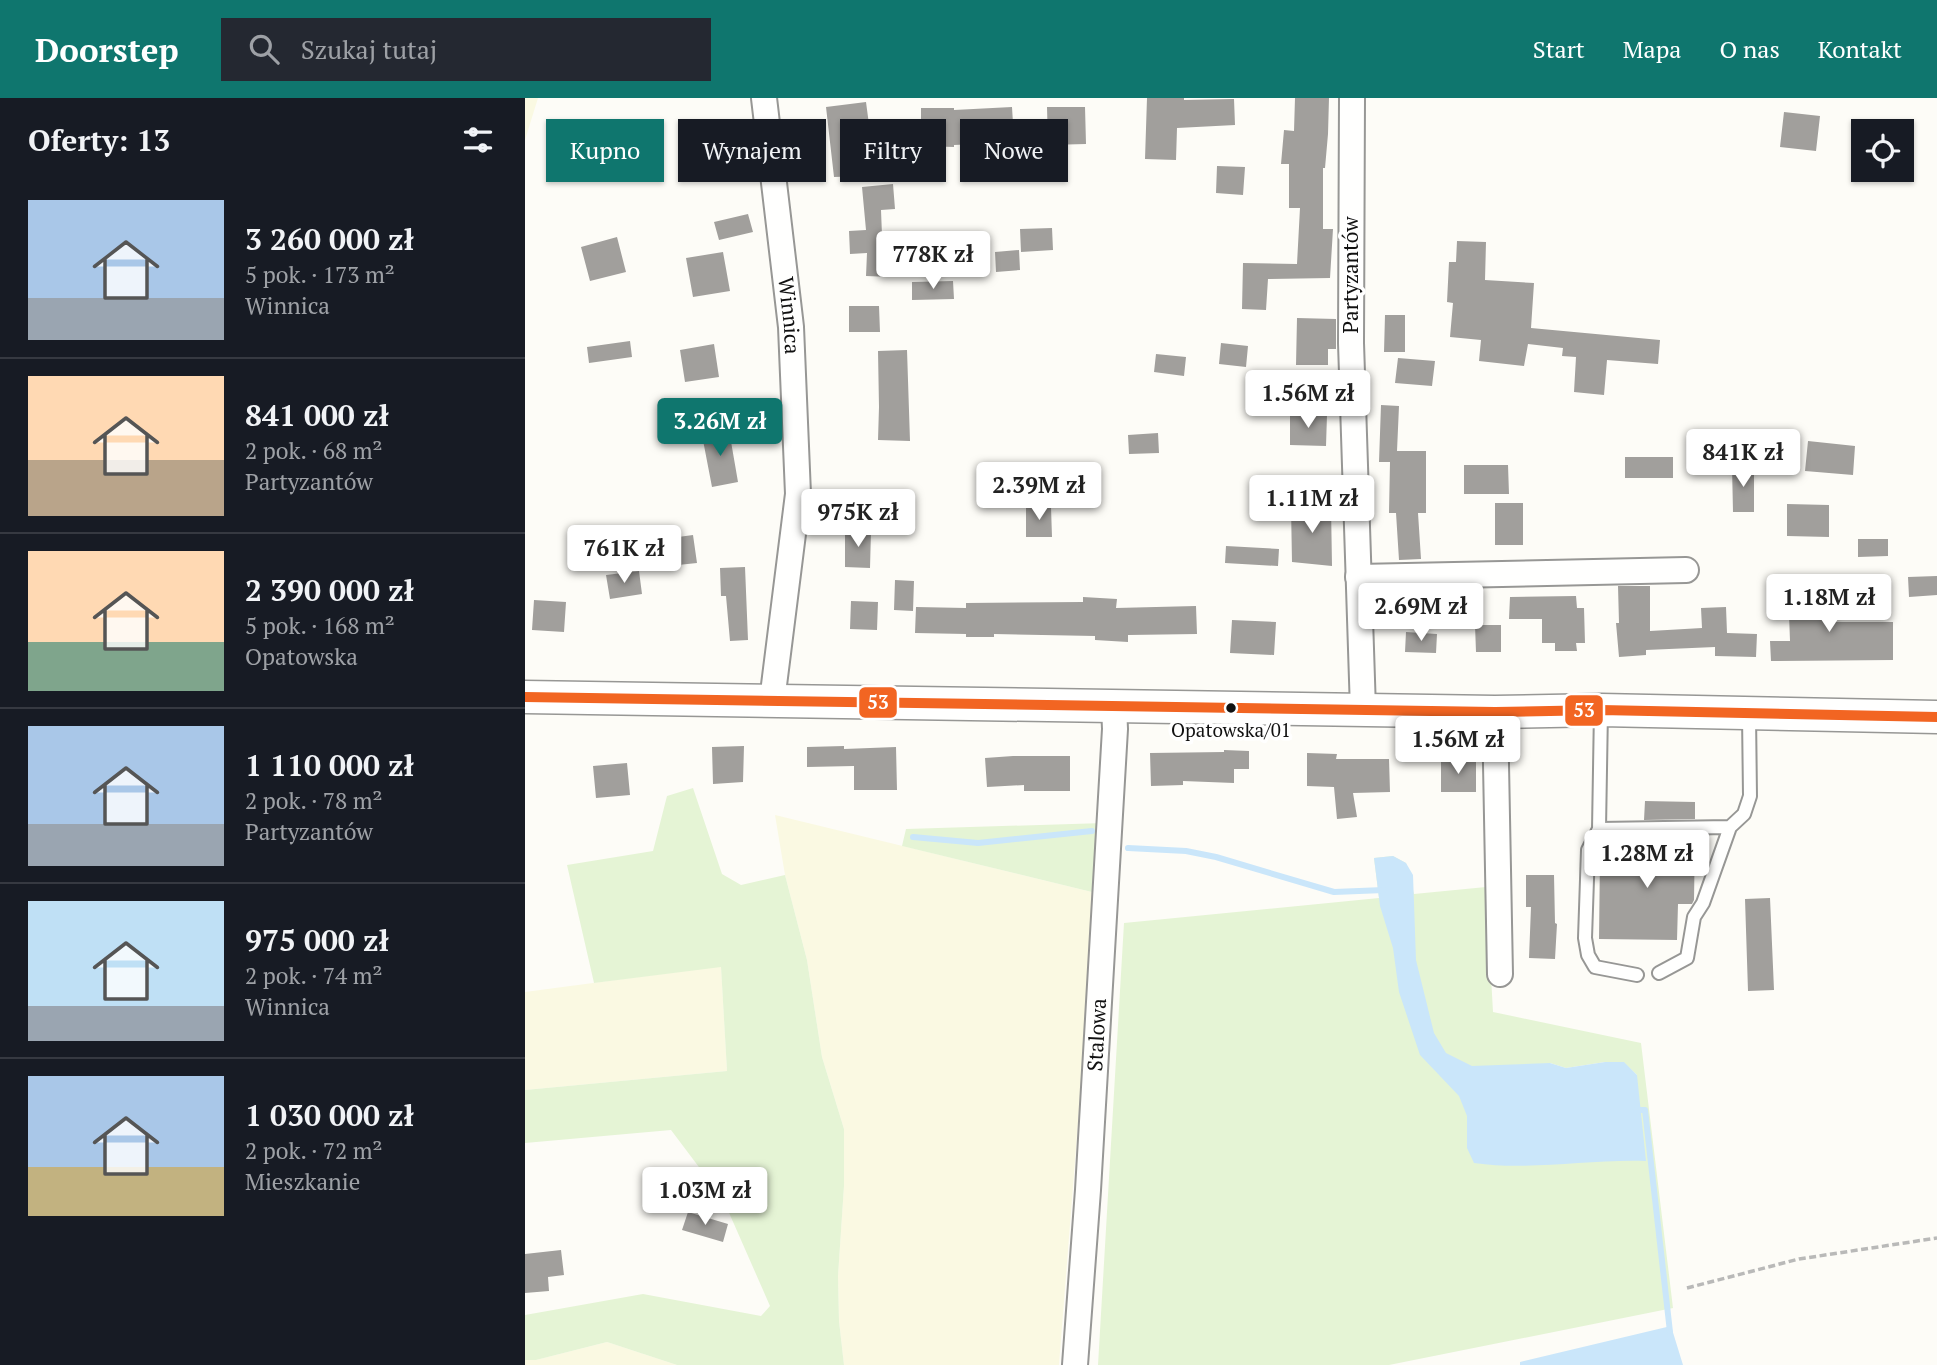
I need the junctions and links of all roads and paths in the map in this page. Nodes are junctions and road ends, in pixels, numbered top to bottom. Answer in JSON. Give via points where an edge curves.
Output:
{"nodes":[{"id":1,"x":764,"y":98,"type":"edge"},
{"id":2,"x":1352,"y":98,"type":"edge"},
{"id":3,"x":1686,"y":570,"type":"dead end"},
{"id":4,"x":1358,"y":577,"type":"junction"},
{"id":5,"x":525,"y":697,"type":"edge"},
{"id":6,"x":772,"y":701,"type":"junction"},
{"id":7,"x":1114,"y":706,"type":"junction"},
{"id":8,"x":1363,"y":710,"type":"junction"},
{"id":9,"x":1601,"y":710,"type":"junction"},
{"id":10,"x":1495,"y":712,"type":"junction"},
{"id":11,"x":1749,"y":713,"type":"junction"},
{"id":12,"x":1937,"y":717,"type":"edge"},
{"id":13,"x":1730,"y":827,"type":"junction"},
{"id":14,"x":1599,"y":829,"type":"junction"},
{"id":15,"x":1659,"y":973,"type":"dead end"},
{"id":16,"x":1500,"y":974,"type":"dead end"},
{"id":17,"x":1637,"y":975,"type":"dead end"},
{"id":18,"x":1937,"y":1238,"type":"edge"},
{"id":19,"x":1687,"y":1288,"type":"dead end"},
{"id":20,"x":1075,"y":1365,"type":"edge"}],
"edges":[{"from":1,"to":6,"type":"street","name":"Winnica","via":[[791,327],[798,494]]},
{"from":2,"to":4,"type":"street","name":"Partyzantów","via":[[1351,343]]},
{"from":3,"to":4,"type":"street"},
{"from":4,"to":8,"type":"street","name":"Partyzantów"},
{"from":5,"to":6,"type":"street"},
{"from":6,"to":7,"type":"street"},
{"from":7,"to":8,"type":"street"},
{"from":7,"to":20,"type":"street","name":"Stalowa","via":[[1089,1190]]},
{"from":8,"to":10,"type":"street"},
{"from":9,"to":10,"type":"street"},
{"from":9,"to":11,"type":"street"},
{"from":9,"to":14,"type":"lane"},
{"from":10,"to":16,"type":"street"},
{"from":11,"to":12,"type":"street"},
{"from":11,"to":13,"type":"lane","via":[[1750,796],[1744,814]]},
{"from":13,"to":14,"type":"lane"},
{"from":13,"to":15,"type":"lane","via":[[1694,917],[1686,958]]},
{"from":14,"to":17,"type":"lane","via":[[1588,850],[1588,955],[1595,967]]},
{"from":18,"to":19,"type":"path","via":[[1799,1259]]}]}
